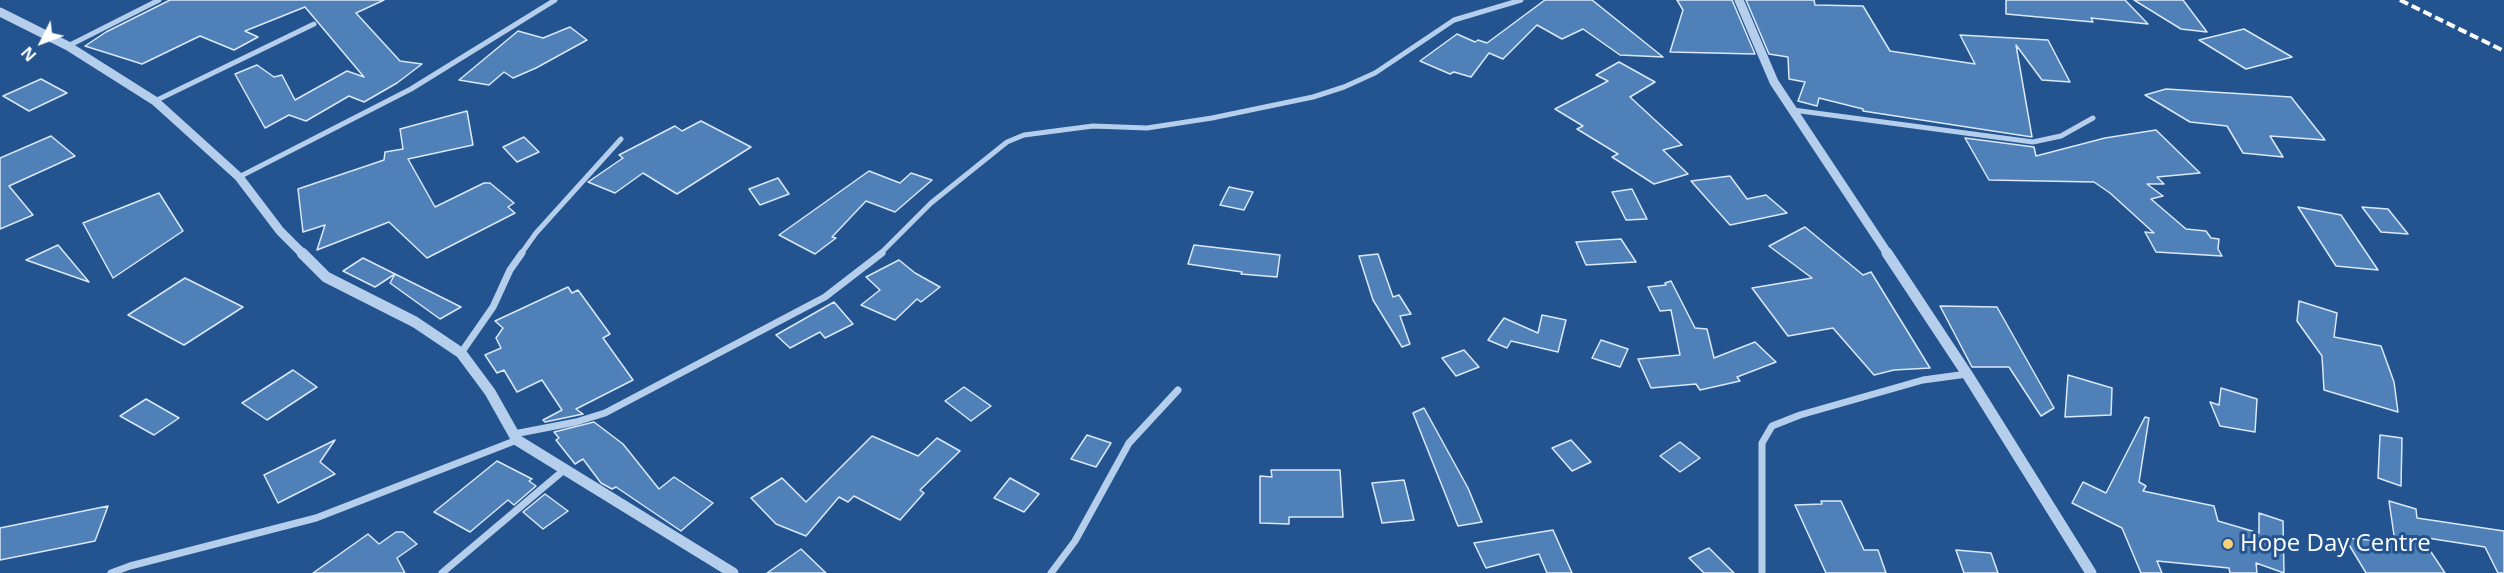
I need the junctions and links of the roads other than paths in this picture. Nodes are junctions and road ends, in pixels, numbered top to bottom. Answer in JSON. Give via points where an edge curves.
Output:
{"nodes":[{"id":1,"x":159,"y":0,"type":"edge"},
{"id":2,"x":555,"y":0,"type":"edge"},
{"id":3,"x":1521,"y":0,"type":"edge"},
{"id":4,"x":1739,"y":0,"type":"edge"},
{"id":5,"x":0,"y":12,"type":"edge"},
{"id":6,"x":314,"y":24,"type":"dead end"},
{"id":7,"x":68,"y":46,"type":"junction"},
{"id":8,"x":155,"y":101,"type":"junction"},
{"id":9,"x":1793,"y":110,"type":"junction"},
{"id":10,"x":2093,"y":118,"type":"dead end"},
{"id":11,"x":621,"y":139,"type":"dead end"},
{"id":12,"x":239,"y":177,"type":"junction"},
{"id":13,"x":461,"y":352,"type":"junction"},
{"id":14,"x":1966,"y":374,"type":"junction"},
{"id":15,"x":1178,"y":390,"type":"dead end"},
{"id":16,"x":515,"y":437,"type":"junction"},
{"id":17,"x":564,"y":470,"type":"junction"},
{"id":18,"x":111,"y":573,"type":"edge"},
{"id":19,"x":442,"y":573,"type":"edge"},
{"id":20,"x":734,"y":573,"type":"edge"},
{"id":21,"x":1051,"y":573,"type":"edge"},
{"id":22,"x":1762,"y":573,"type":"edge"},
{"id":23,"x":2091,"y":573,"type":"edge"}],
"edges":[{"from":1,"to":7,"type":"street"},
{"from":2,"to":12,"type":"street","via":[[411,89]]},
{"from":3,"to":16,"type":"street","via":[[1454,20],[1375,73],[1313,97],[1147,128],[1093,126],[1024,135],[1007,142],[931,203],[875,260],[825,297],[605,413]]},
{"from":4,"to":9,"type":"street","via":[[1774,82]]},
{"from":5,"to":7,"type":"street"},
{"from":6,"to":8,"type":"street"},
{"from":7,"to":8,"type":"street"},
{"from":8,"to":12,"type":"street"},
{"from":9,"to":10,"type":"street","via":[[2033,142],[2061,135]]},
{"from":9,"to":14,"type":"street"},
{"from":11,"to":13,"type":"street","via":[[536,233],[510,270],[493,307]]},
{"from":12,"to":13,"type":"street","via":[[280,231],[326,277],[416,322]]},
{"from":13,"to":16,"type":"street","via":[[490,392]]},
{"from":14,"to":22,"type":"street","via":[[1886,389],[1772,426],[1762,443]]},
{"from":14,"to":23,"type":"street"},
{"from":15,"to":21,"type":"street","via":[[1128,443],[1075,541]]},
{"from":16,"to":17,"type":"street"},
{"from":16,"to":18,"type":"street","via":[[316,518]]},
{"from":17,"to":19,"type":"street"},
{"from":17,"to":20,"type":"street"}]}
